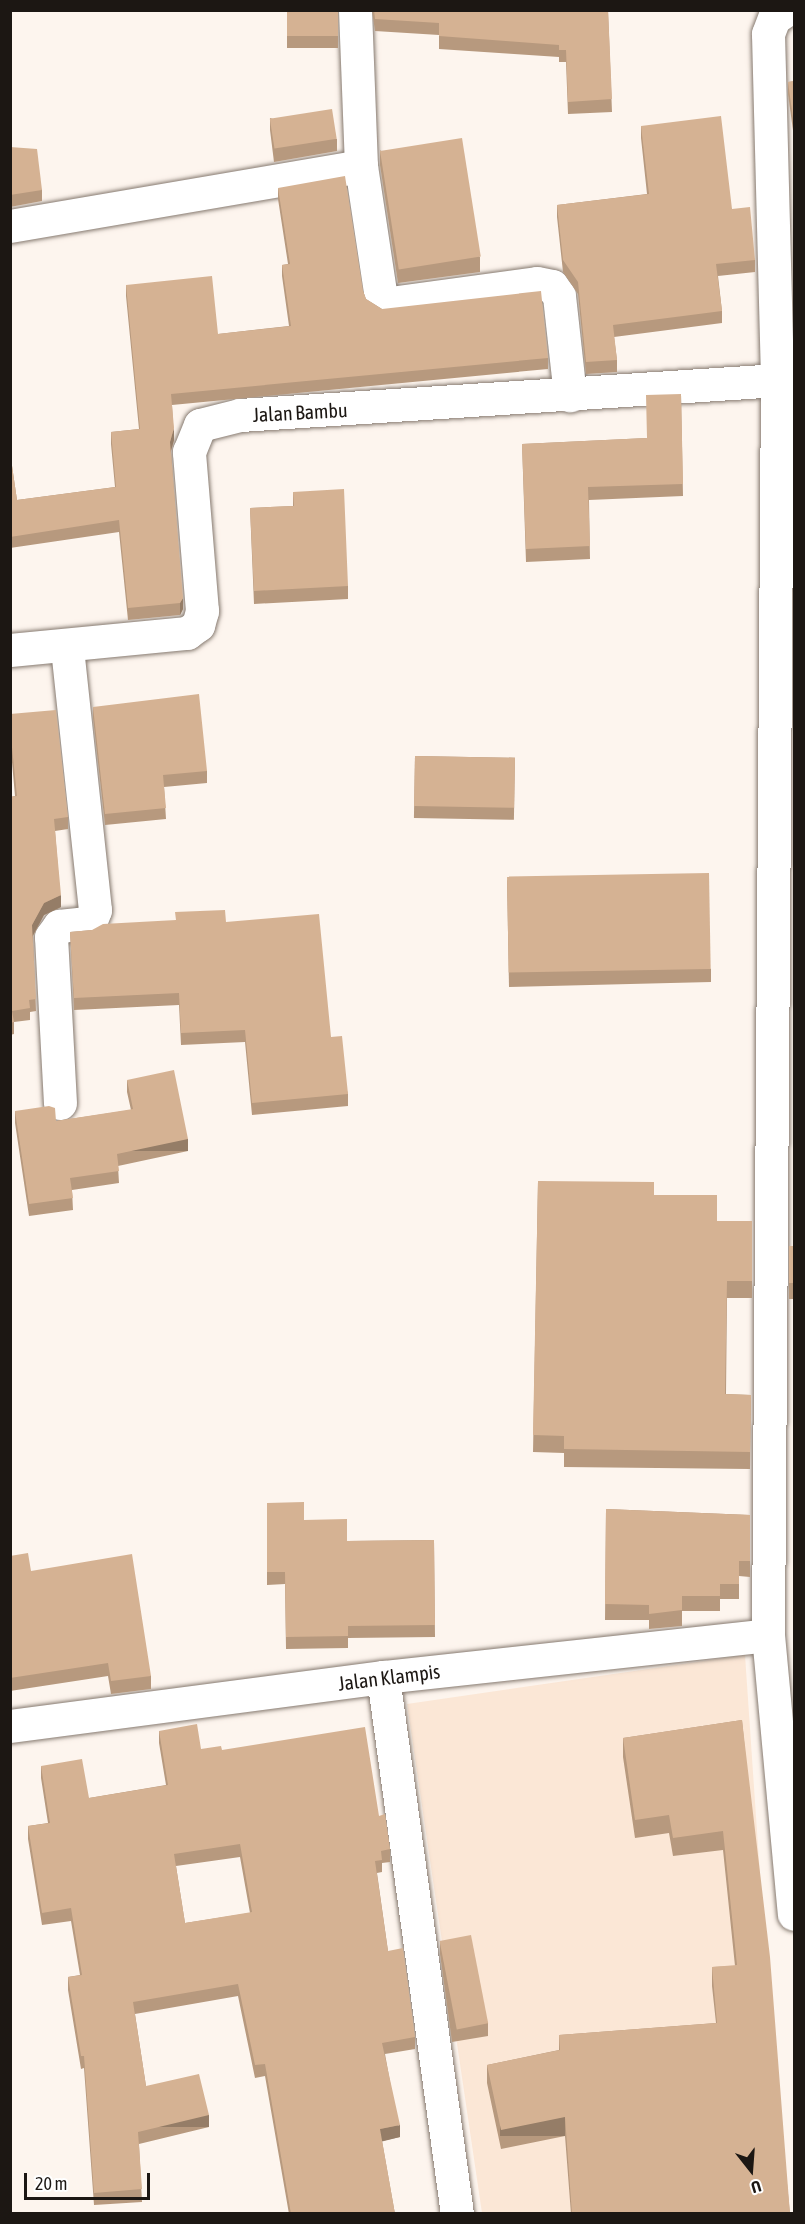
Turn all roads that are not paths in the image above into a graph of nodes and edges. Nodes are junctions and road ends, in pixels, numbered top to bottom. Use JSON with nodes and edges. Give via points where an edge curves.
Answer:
{"nodes":[{"id":1,"x":355,"y":10,"type":"edge"},
{"id":2,"x":774,"y":13,"type":"edge"},
{"id":3,"x":361,"y":166,"type":"junction"},
{"id":4,"x":10,"y":226,"type":"edge"},
{"id":5,"x":786,"y":380,"type":"edge"},
{"id":6,"x":570,"y":395,"type":"junction"},
{"id":7,"x":67,"y":647,"type":"junction"},
{"id":8,"x":10,"y":650,"type":"edge"},
{"id":9,"x":60,"y":1103,"type":"dead end"},
{"id":10,"x":777,"y":1619,"type":"edge"},
{"id":11,"x":383,"y":1677,"type":"junction"},
{"id":12,"x":10,"y":1726,"type":"edge"},
{"id":13,"x":795,"y":1914,"type":"edge"},
{"id":14,"x":457,"y":2214,"type":"edge"}],
"edges":[{"from":1,"to":3,"type":"street"},
{"from":2,"to":5,"type":"street","via":[[768,34]]},
{"from":3,"to":4,"type":"street"},
{"from":3,"to":6,"type":"street","via":[[381,299],[390,303],[537,283],[552,286],[559,296]]},
{"from":5,"to":6,"type":"street","name":"Jalan Bambu"},
{"from":5,"to":10,"type":"street"},
{"from":6,"to":7,"type":"street","name":"Jalan Bambu","via":[[240,415],[201,425],[189,452],[202,611],[198,625],[187,633]]},
{"from":7,"to":8,"type":"street","name":"Jalan Bambu"},
{"from":7,"to":9,"type":"street","via":[[95,910],[90,923],[59,926],[51,937]]},
{"from":10,"to":11,"type":"street","name":"Jalan Klampis"},
{"from":10,"to":13,"type":"street"},
{"from":11,"to":12,"type":"street","name":"Jalan Klampis"},
{"from":11,"to":14,"type":"street"}]}
